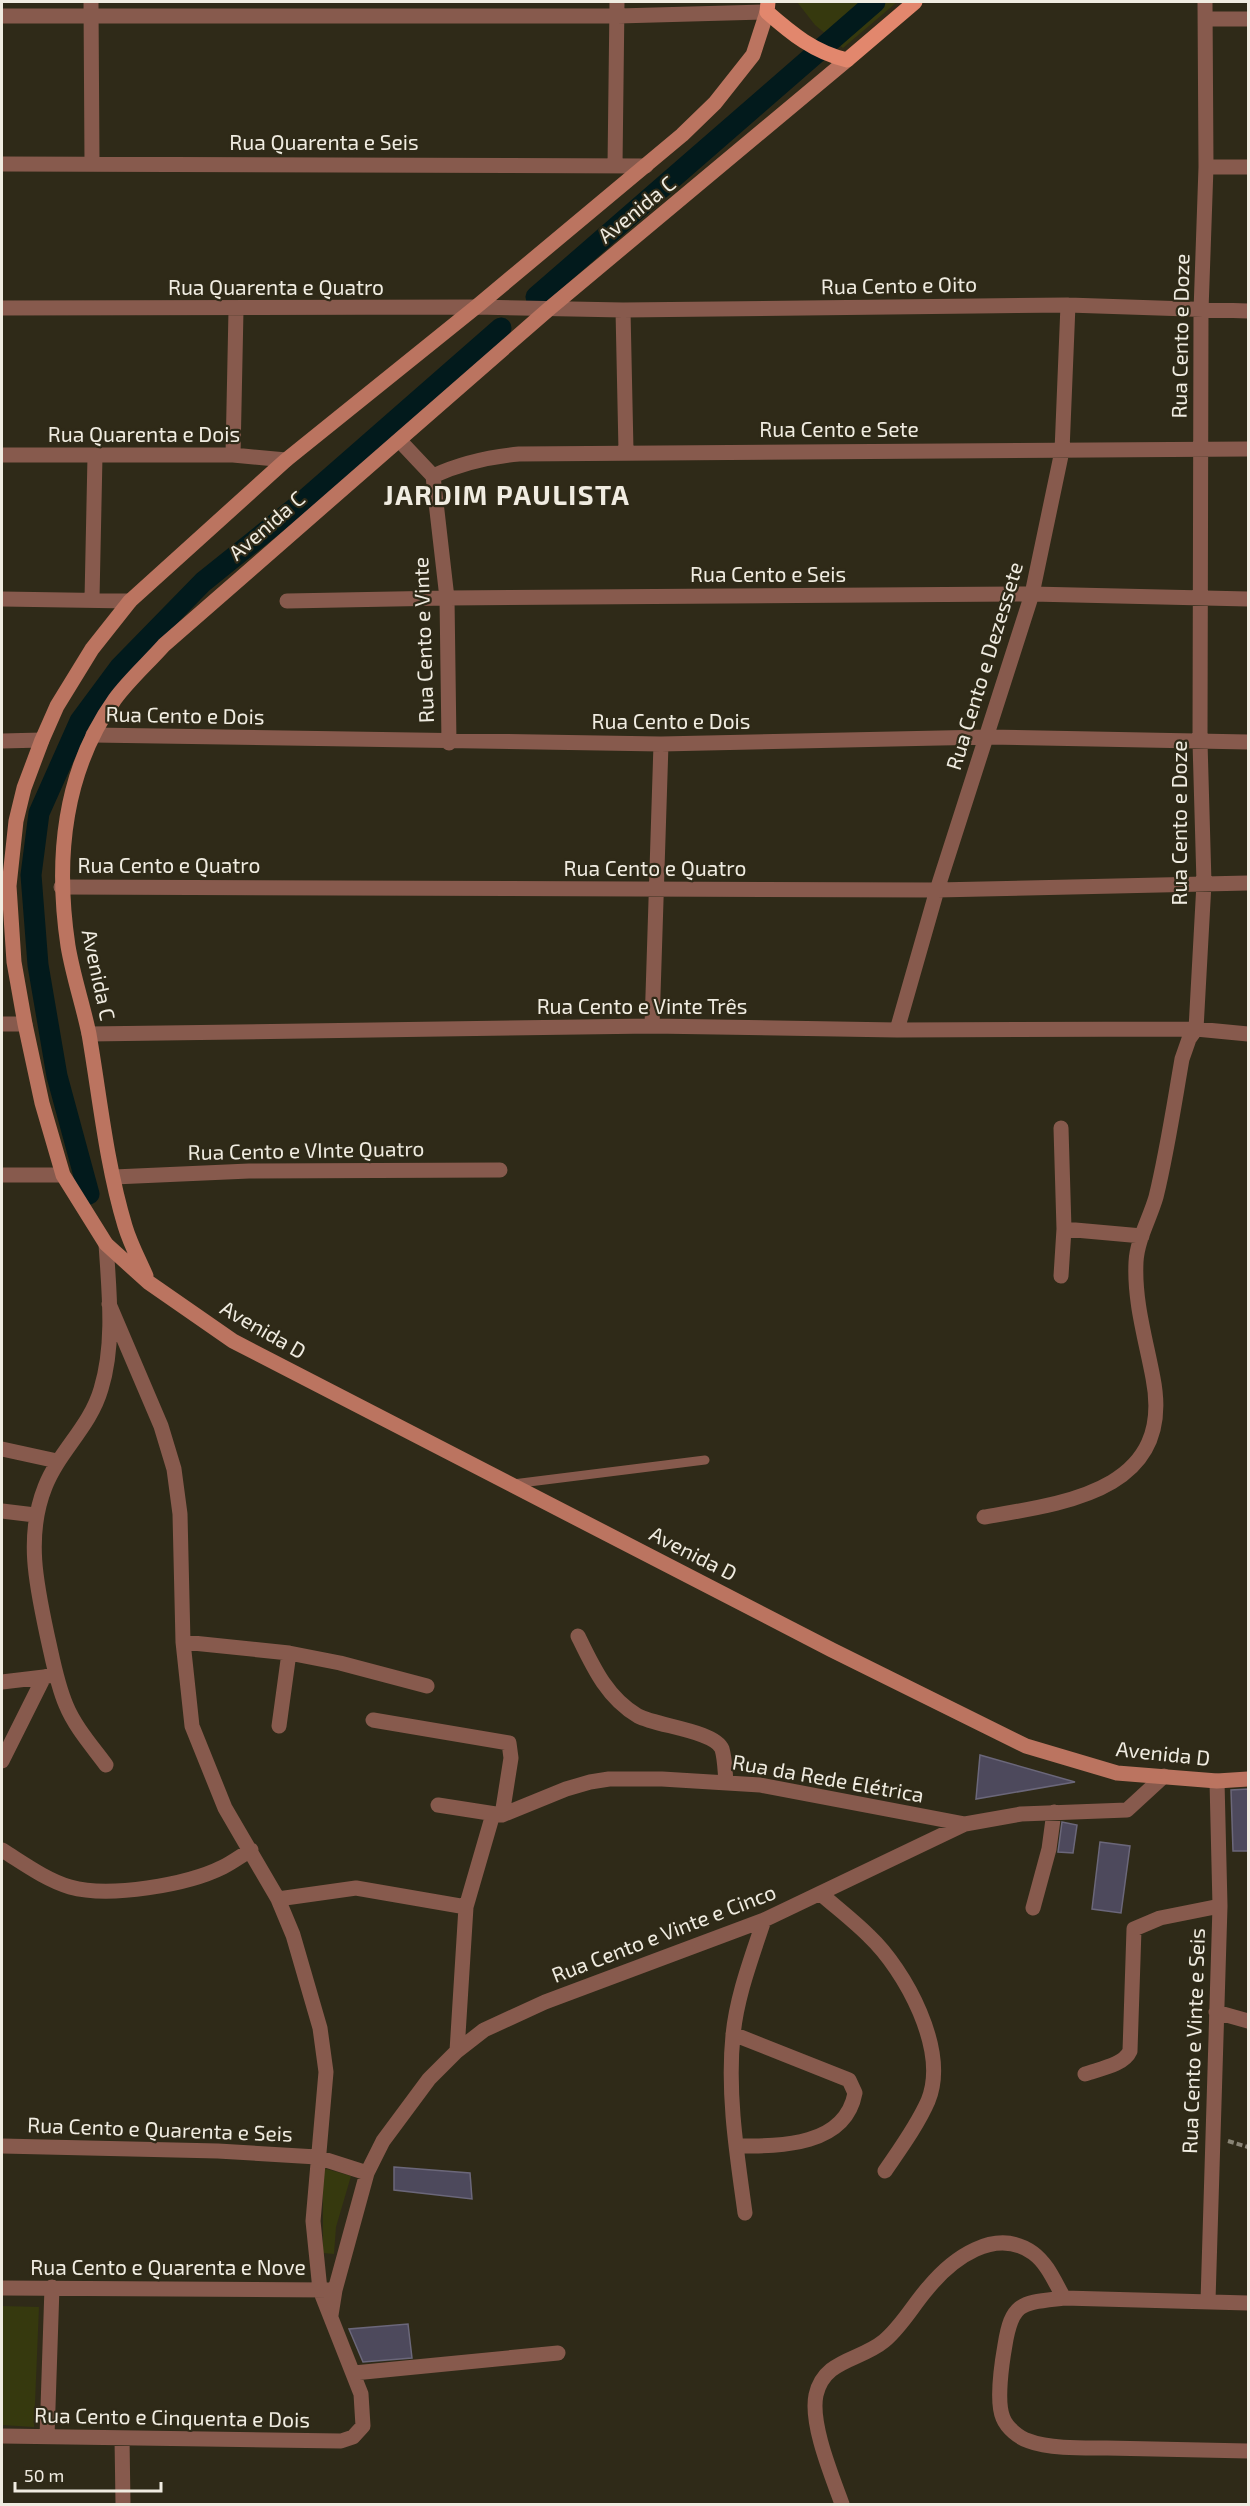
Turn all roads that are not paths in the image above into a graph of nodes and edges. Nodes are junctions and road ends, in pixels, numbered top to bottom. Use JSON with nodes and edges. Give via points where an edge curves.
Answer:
{"nodes":[{"id":1,"x":915,"y":2,"type":"edge"},
{"id":2,"x":1204,"y":2,"type":"edge"},
{"id":3,"x":767,"y":7,"type":"edge"},
{"id":4,"x":91,"y":8,"type":"edge"},
{"id":5,"x":335,"y":9,"type":"edge"},
{"id":6,"x":618,"y":9,"type":"edge"},
{"id":7,"x":2,"y":16,"type":"edge"},
{"id":8,"x":1205,"y":19,"type":"junction"},
{"id":9,"x":1248,"y":19,"type":"edge"},
{"id":10,"x":847,"y":60,"type":"junction"},
{"id":11,"x":92,"y":163,"type":"junction"},
{"id":12,"x":2,"y":164,"type":"edge"},
{"id":13,"x":615,"y":166,"type":"junction"},
{"id":14,"x":646,"y":166,"type":"junction"},
{"id":15,"x":1206,"y":167,"type":"junction"},
{"id":16,"x":1248,"y":167,"type":"edge"},
{"id":17,"x":1068,"y":305,"type":"junction"},
{"id":18,"x":476,"y":307,"type":"junction"},
{"id":19,"x":550,"y":308,"type":"junction"},
{"id":20,"x":2,"y":309,"type":"edge"},
{"id":21,"x":236,"y":309,"type":"junction"},
{"id":22,"x":623,"y":310,"type":"junction"},
{"id":23,"x":1200,"y":311,"type":"junction"},
{"id":24,"x":1248,"y":311,"type":"edge"},
{"id":25,"x":400,"y":441,"type":"junction"},
{"id":26,"x":1201,"y":448,"type":"junction"},
{"id":27,"x":1248,"y":449,"type":"edge"},
{"id":28,"x":626,"y":451,"type":"junction"},
{"id":29,"x":1062,"y":451,"type":"junction"},
{"id":30,"x":2,"y":455,"type":"edge"},
{"id":31,"x":233,"y":455,"type":"junction"},
{"id":32,"x":95,"y":456,"type":"junction"},
{"id":33,"x":286,"y":460,"type":"junction"},
{"id":34,"x":433,"y":476,"type":"junction"},
{"id":35,"x":1032,"y":594,"type":"junction"},
{"id":36,"x":447,"y":598,"type":"junction"},
{"id":37,"x":2,"y":599,"type":"edge"},
{"id":38,"x":92,"y":599,"type":"junction"},
{"id":39,"x":1202,"y":599,"type":"junction"},
{"id":40,"x":1248,"y":599,"type":"edge"},
{"id":41,"x":130,"y":601,"type":"junction"},
{"id":42,"x":287,"y":601,"type":"dead end"},
{"id":43,"x":93,"y":735,"type":"junction"},
{"id":44,"x":988,"y":737,"type":"junction"},
{"id":45,"x":42,"y":740,"type":"junction"},
{"id":46,"x":2,"y":741,"type":"edge"},
{"id":47,"x":1200,"y":742,"type":"junction"},
{"id":48,"x":1248,"y":742,"type":"edge"},
{"id":49,"x":449,"y":743,"type":"junction"},
{"id":50,"x":661,"y":744,"type":"junction"},
{"id":51,"x":1204,"y":883,"type":"junction"},
{"id":52,"x":1248,"y":883,"type":"edge"},
{"id":53,"x":5,"y":886,"type":"edge"},
{"id":54,"x":62,"y":887,"type":"junction"},
{"id":55,"x":654,"y":890,"type":"junction"},
{"id":56,"x":937,"y":890,"type":"junction"},
{"id":57,"x":2,"y":1024,"type":"edge"},
{"id":58,"x":24,"y":1024,"type":"junction"},
{"id":59,"x":652,"y":1026,"type":"junction"},
{"id":60,"x":1196,"y":1029,"type":"junction"},
{"id":61,"x":897,"y":1030,"type":"junction"},
{"id":62,"x":89,"y":1034,"type":"junction"},
{"id":63,"x":1248,"y":1034,"type":"edge"},
{"id":64,"x":1061,"y":1128,"type":"dead end"},
{"id":65,"x":500,"y":1170,"type":"dead end"},
{"id":66,"x":2,"y":1175,"type":"edge"},
{"id":67,"x":63,"y":1175,"type":"junction"},
{"id":68,"x":114,"y":1177,"type":"junction"},
{"id":69,"x":1064,"y":1229,"type":"junction"},
{"id":70,"x":1143,"y":1236,"type":"junction"},
{"id":71,"x":106,"y":1244,"type":"junction"},
{"id":72,"x":1061,"y":1276,"type":"dead end"},
{"id":73,"x":148,"y":1282,"type":"junction"},
{"id":74,"x":109,"y":1304,"type":"junction"},
{"id":75,"x":2,"y":1449,"type":"edge"},
{"id":76,"x":705,"y":1460,"type":"dead end"},
{"id":77,"x":57,"y":1461,"type":"junction"},
{"id":78,"x":511,"y":1485,"type":"junction"},
{"id":79,"x":2,"y":1511,"type":"edge"},
{"id":80,"x":35,"y":1515,"type":"junction"},
{"id":81,"x":984,"y":1517,"type":"dead end"},
{"id":82,"x":578,"y":1636,"type":"dead end"},
{"id":83,"x":183,"y":1642,"type":"junction"},
{"id":84,"x":289,"y":1653,"type":"junction"},
{"id":85,"x":50,"y":1676,"type":"junction"},
{"id":86,"x":2,"y":1682,"type":"edge"},
{"id":87,"x":427,"y":1686,"type":"dead end"},
{"id":88,"x":373,"y":1720,"type":"dead end"},
{"id":89,"x":279,"y":1726,"type":"dead end"},
{"id":90,"x":2,"y":1761,"type":"edge"},
{"id":91,"x":106,"y":1765,"type":"dead end"},
{"id":92,"x":1164,"y":1776,"type":"junction"},
{"id":93,"x":1248,"y":1779,"type":"edge"},
{"id":94,"x":726,"y":1782,"type":"junction"},
{"id":95,"x":1217,"y":1782,"type":"junction"},
{"id":96,"x":438,"y":1805,"type":"dead end"},
{"id":97,"x":1054,"y":1812,"type":"junction"},
{"id":98,"x":498,"y":1814,"type":"junction"},
{"id":99,"x":965,"y":1824,"type":"junction"},
{"id":100,"x":2,"y":1850,"type":"edge"},
{"id":101,"x":251,"y":1850,"type":"junction"},
{"id":102,"x":821,"y":1894,"type":"junction"},
{"id":103,"x":278,"y":1899,"type":"junction"},
{"id":104,"x":1220,"y":1906,"type":"junction"},
{"id":105,"x":466,"y":1907,"type":"junction"},
{"id":106,"x":1033,"y":1908,"type":"dead end"},
{"id":107,"x":764,"y":1920,"type":"junction"},
{"id":108,"x":1216,"y":2012,"type":"junction"},
{"id":109,"x":1248,"y":2021,"type":"edge"},
{"id":110,"x":733,"y":2034,"type":"junction"},
{"id":111,"x":457,"y":2051,"type":"junction"},
{"id":112,"x":1085,"y":2074,"type":"dead end"},
{"id":113,"x":2,"y":2146,"type":"edge"},
{"id":114,"x":736,"y":2146,"type":"junction"},
{"id":115,"x":317,"y":2157,"type":"junction"},
{"id":116,"x":885,"y":2171,"type":"dead end"},
{"id":117,"x":367,"y":2173,"type":"junction"},
{"id":118,"x":745,"y":2213,"type":"dead end"},
{"id":119,"x":2,"y":2288,"type":"edge"},
{"id":120,"x":52,"y":2288,"type":"junction"},
{"id":121,"x":327,"y":2290,"type":"junction"},
{"id":122,"x":1064,"y":2298,"type":"junction"},
{"id":123,"x":1208,"y":2301,"type":"junction"},
{"id":124,"x":1248,"y":2303,"type":"edge"},
{"id":125,"x":558,"y":2353,"type":"dead end"},
{"id":126,"x":354,"y":2373,"type":"junction"},
{"id":127,"x":2,"y":2436,"type":"edge"},
{"id":128,"x":48,"y":2437,"type":"junction"},
{"id":129,"x":122,"y":2438,"type":"junction"},
{"id":130,"x":1248,"y":2451,"type":"edge"},
{"id":131,"x":123,"y":2505,"type":"edge"},
{"id":132,"x":842,"y":2505,"type":"edge"}],
"edges":[{"from":1,"to":10,"type":"main road","name":"Avenida C"},
{"from":2,"to":8,"type":"street","name":"Rua Cento e Doze"},
{"from":3,"to":6,"type":"street"},
{"from":3,"to":10,"type":"main road","via":[[807,46],[826,56]]},
{"from":3,"to":14,"type":"main road","name":"Avenida D","via":[[753,55],[715,103]]},
{"from":4,"to":5,"type":"street"},
{"from":4,"to":7,"type":"street"},
{"from":4,"to":11,"type":"street"},
{"from":5,"to":6,"type":"street"},
{"from":6,"to":13,"type":"street"},
{"from":8,"to":9,"type":"street"},
{"from":8,"to":15,"type":"street","name":"Rua Cento e Doze"},
{"from":10,"to":19,"type":"main road","name":"Avenida C"},
{"from":11,"to":12,"type":"street","name":"Rua Quarenta e Seis"},
{"from":11,"to":13,"type":"street","name":"Rua Quarenta e Seis"},
{"from":13,"to":14,"type":"street","name":"Rua Quarenta e Seis"},
{"from":14,"to":18,"type":"main road","name":"Avenida D"},
{"from":15,"to":16,"type":"street"},
{"from":15,"to":23,"type":"street","name":"Rua Cento e Doze"},
{"from":17,"to":22,"type":"street","name":"Rua Cento e Oito"},
{"from":17,"to":23,"type":"street","name":"Rua Cento e Oito"},
{"from":17,"to":29,"type":"street","name":"Rua Cento e Dezessete"},
{"from":18,"to":19,"type":"street","name":"Rua Quarenta e Quatro"},
{"from":18,"to":21,"type":"street","name":"Rua Quarenta e Quatro"},
{"from":18,"to":33,"type":"main road","name":"Avenida D"},
{"from":19,"to":22,"type":"street","name":"Rua Cento e Oito"},
{"from":19,"to":25,"type":"main road","name":"Avenida C"},
{"from":20,"to":21,"type":"street","name":"Rua Quarenta e Quatro"},
{"from":21,"to":31,"type":"street"},
{"from":22,"to":28,"type":"street"},
{"from":23,"to":24,"type":"street","name":"Rua Cento e Oito"},
{"from":23,"to":26,"type":"street","name":"Rua Cento e Doze"},
{"from":25,"to":34,"type":"street"},
{"from":25,"to":43,"type":"main road","name":"Avenida C","via":[[164,645],[116,699]]},
{"from":26,"to":27,"type":"street","name":"Rua Cento e Sete"},
{"from":26,"to":29,"type":"street","name":"Rua Cento e Sete"},
{"from":26,"to":39,"type":"street","name":"Rua Cento e Doze"},
{"from":28,"to":29,"type":"street","name":"Rua Cento e Sete"},
{"from":28,"to":34,"type":"street","name":"Rua Cento e Sete","via":[[484,457]]},
{"from":29,"to":35,"type":"street","name":"Rua Cento e Dezessete"},
{"from":30,"to":32,"type":"street","name":"Rua Quarenta e Dois"},
{"from":31,"to":32,"type":"street","name":"Rua Quarenta e Dois"},
{"from":31,"to":33,"type":"street","name":"Rua Quarenta e Dois"},
{"from":32,"to":38,"type":"street"},
{"from":33,"to":41,"type":"main road","name":"Avenida D"},
{"from":34,"to":36,"type":"street","name":"Rua Cento e Vinte"},
{"from":35,"to":36,"type":"street","name":"Rua Cento e Seis"},
{"from":35,"to":39,"type":"street","name":"Rua Cento e Seis"},
{"from":35,"to":44,"type":"street","name":"Rua Cento e Dezessete"},
{"from":36,"to":42,"type":"street","name":"Rua Cento e Seis"},
{"from":36,"to":49,"type":"street","name":"Rua Cento e Vinte"},
{"from":37,"to":38,"type":"street"},
{"from":38,"to":41,"type":"street"},
{"from":39,"to":40,"type":"street","name":"Rua Cento e Seis"},
{"from":39,"to":47,"type":"street","name":"Rua Cento e Doze"},
{"from":41,"to":45,"type":"main road","name":"Avenida D","via":[[92,649],[57,706]]},
{"from":43,"to":49,"type":"street","name":"Rua Cento e Dois"},
{"from":43,"to":54,"type":"main road","name":"Avenida C","via":[[69,801],[62,843]]},
{"from":44,"to":47,"type":"street","name":"Rua Cento e Dois"},
{"from":44,"to":50,"type":"street","name":"Rua Cento e Dois"},
{"from":44,"to":56,"type":"street","name":"Rua Cento e Dezessete"},
{"from":45,"to":46,"type":"street"},
{"from":45,"to":53,"type":"main road","name":"Avenida D","via":[[24,788]]},
{"from":47,"to":48,"type":"street","name":"Rua Cento e Dois"},
{"from":47,"to":51,"type":"street","name":"Rua Cento e Doze"},
{"from":49,"to":50,"type":"street","name":"Rua Cento e Dois"},
{"from":50,"to":55,"type":"street"},
{"from":51,"to":52,"type":"street","name":"Rua Cento e Quatro"},
{"from":51,"to":56,"type":"street","name":"Rua Cento e Quatro"},
{"from":51,"to":60,"type":"street","name":"Rua Cento e Doze"},
{"from":53,"to":58,"type":"main road","name":"Avenida D"},
{"from":54,"to":55,"type":"street","name":"Rua Cento e Quatro"},
{"from":54,"to":62,"type":"main road","name":"Avenida C","via":[[68,947]]},
{"from":55,"to":56,"type":"street","name":"Rua Cento e Quatro"},
{"from":55,"to":59,"type":"street"},
{"from":56,"to":61,"type":"street","name":"Rua Cento e Dezessete"},
{"from":57,"to":58,"type":"street"},
{"from":58,"to":67,"type":"main road","name":"Avenida D"},
{"from":59,"to":61,"type":"street","name":"Rua Cento e Vinte Três"},
{"from":59,"to":62,"type":"street","name":"Rua Cento e Vinte Três"},
{"from":60,"to":61,"type":"street","name":"Rua Cento e Vinte Três"},
{"from":60,"to":63,"type":"street","name":"Rua Cento e Vinte Três"},
{"from":60,"to":70,"type":"street","name":"Rua Cento e Doze","via":[[1182,1059],[1155,1199]]},
{"from":62,"to":68,"type":"main road","name":"Avenida C"},
{"from":64,"to":69,"type":"street"},
{"from":65,"to":68,"type":"street","name":"Rua Cento e VInte Quatro","via":[[249,1171]]},
{"from":66,"to":67,"type":"street"},
{"from":67,"to":71,"type":"main road","name":"Avenida D"},
{"from":68,"to":73,"type":"main road","name":"Avenida C","via":[[125,1227]]},
{"from":69,"to":70,"type":"street"},
{"from":69,"to":72,"type":"street"},
{"from":70,"to":81,"type":"street","name":"Rua Cento e Doze","via":[[1136,1263],[1139,1312],[1154,1381],[1156,1426],[1151,1442],[1141,1459],[1101,1486],[1036,1508]]},
{"from":71,"to":73,"type":"main road","name":"Avenida D"},
{"from":71,"to":74,"type":"street"},
{"from":73,"to":78,"type":"main road","name":"Avenida D","via":[[233,1341]]},
{"from":74,"to":77,"type":"street","via":[[102,1388],[93,1413]]},
{"from":74,"to":83,"type":"street","via":[[161,1426],[174,1468],[181,1525]]},
{"from":75,"to":77,"type":"street"},
{"from":76,"to":78,"type":"lane"},
{"from":77,"to":80,"type":"street"},
{"from":78,"to":92,"type":"main road","name":"Avenida D","via":[[1026,1746],[1117,1773]]},
{"from":79,"to":80,"type":"street"},
{"from":80,"to":85,"type":"street","via":[[36,1582]]},
{"from":82,"to":94,"type":"street","via":[[598,1677],[625,1707],[658,1724],[714,1740],[722,1748]]},
{"from":83,"to":84,"type":"street"},
{"from":83,"to":101,"type":"street","via":[[192,1726],[225,1808]]},
{"from":84,"to":87,"type":"street"},
{"from":84,"to":89,"type":"street"},
{"from":85,"to":86,"type":"street"},
{"from":85,"to":90,"type":"street"},
{"from":85,"to":91,"type":"street"},
{"from":88,"to":98,"type":"street","via":[[509,1743],[510,1758]]},
{"from":92,"to":95,"type":"main road","name":"Avenida D"},
{"from":92,"to":97,"type":"street","name":"Rua Cento e Vinte e Cinco","via":[[1127,1810]]},
{"from":93,"to":95,"type":"main road","name":"Avenida D"},
{"from":94,"to":98,"type":"street","name":"Rua da Rede Elétrica","via":[[609,1779],[566,1789]]},
{"from":94,"to":99,"type":"street","name":"Rua da Rede Elétrica"},
{"from":95,"to":104,"type":"street","name":"Rua Cento e Vinte e Seis"},
{"from":96,"to":98,"type":"street"},
{"from":97,"to":99,"type":"street","name":"Rua Cento e Vinte e Cinco"},
{"from":97,"to":106,"type":"street","via":[[1049,1849]]},
{"from":98,"to":105,"type":"street"},
{"from":99,"to":102,"type":"street","name":"Rua Cento e Vinte e Cinco"},
{"from":100,"to":101,"type":"street","via":[[56,1882],[90,1891],[195,1877],[223,1867]]},
{"from":101,"to":103,"type":"street"},
{"from":102,"to":107,"type":"street","name":"Rua Cento e Vinte e Cinco"},
{"from":102,"to":116,"type":"street","via":[[870,1936],[891,1962],[923,2017],[931,2050],[933,2081],[928,2100]]},
{"from":103,"to":105,"type":"street","via":[[356,1888]]},
{"from":103,"to":115,"type":"street","via":[[293,1935],[320,2028],[326,2072]]},
{"from":104,"to":108,"type":"street","name":"Rua Cento e Vinte e Seis"},
{"from":104,"to":112,"type":"street","via":[[1160,1918],[1134,1929],[1130,2051],[1120,2061]]},
{"from":105,"to":111,"type":"street"},
{"from":107,"to":110,"type":"street","via":[[738,2004]]},
{"from":107,"to":111,"type":"street","name":"Rua Cento e Vinte e Cinco","via":[[545,2002],[484,2030]]},
{"from":108,"to":109,"type":"street"},
{"from":108,"to":123,"type":"street","name":"Rua Cento e Vinte e Seis"},
{"from":110,"to":114,"type":"street"},
{"from":110,"to":114,"type":"street","via":[[849,2080],[855,2093],[850,2112],[843,2120],[805,2142]]},
{"from":111,"to":117,"type":"street","name":"Rua Cento e Vinte e Cinco","via":[[404,2110]]},
{"from":113,"to":115,"type":"street","name":"Rua Cento e Quarenta e Seis"},
{"from":114,"to":118,"type":"street"},
{"from":115,"to":117,"type":"street","name":"Rua Cento e Quarenta e Seis"},
{"from":115,"to":121,"type":"street","via":[[313,2221]]},
{"from":117,"to":121,"type":"street","name":"Rua Cento e Vinte e Cinco"},
{"from":119,"to":120,"type":"street","name":"Rua Cento e Quarenta e Nove"},
{"from":120,"to":121,"type":"street","name":"Rua Cento e Quarenta e Nove"},
{"from":120,"to":128,"type":"street"},
{"from":121,"to":126,"type":"street","name":"Rua Cento e Vinte e Cinco","via":[[331,2315]]},
{"from":122,"to":123,"type":"street"},
{"from":122,"to":130,"type":"street","via":[[1035,2302],[1012,2314],[1003,2358],[1000,2406],[1003,2417],[1021,2438],[1084,2448]]},
{"from":122,"to":132,"type":"street","via":[[1034,2254],[1018,2245],[991,2244],[951,2263],[883,2342],[832,2367],[821,2379],[816,2419]]},
{"from":123,"to":124,"type":"street"},
{"from":125,"to":126,"type":"street"},
{"from":126,"to":129,"type":"street","name":"Rua Cento e Cinquenta e Dois","via":[[361,2394],[363,2426],[353,2437],[341,2441]]},
{"from":127,"to":128,"type":"street","name":"Rua Cento e Cinquenta e Dois"},
{"from":128,"to":129,"type":"street","name":"Rua Cento e Cinquenta e Dois"},
{"from":129,"to":131,"type":"street"}]}
